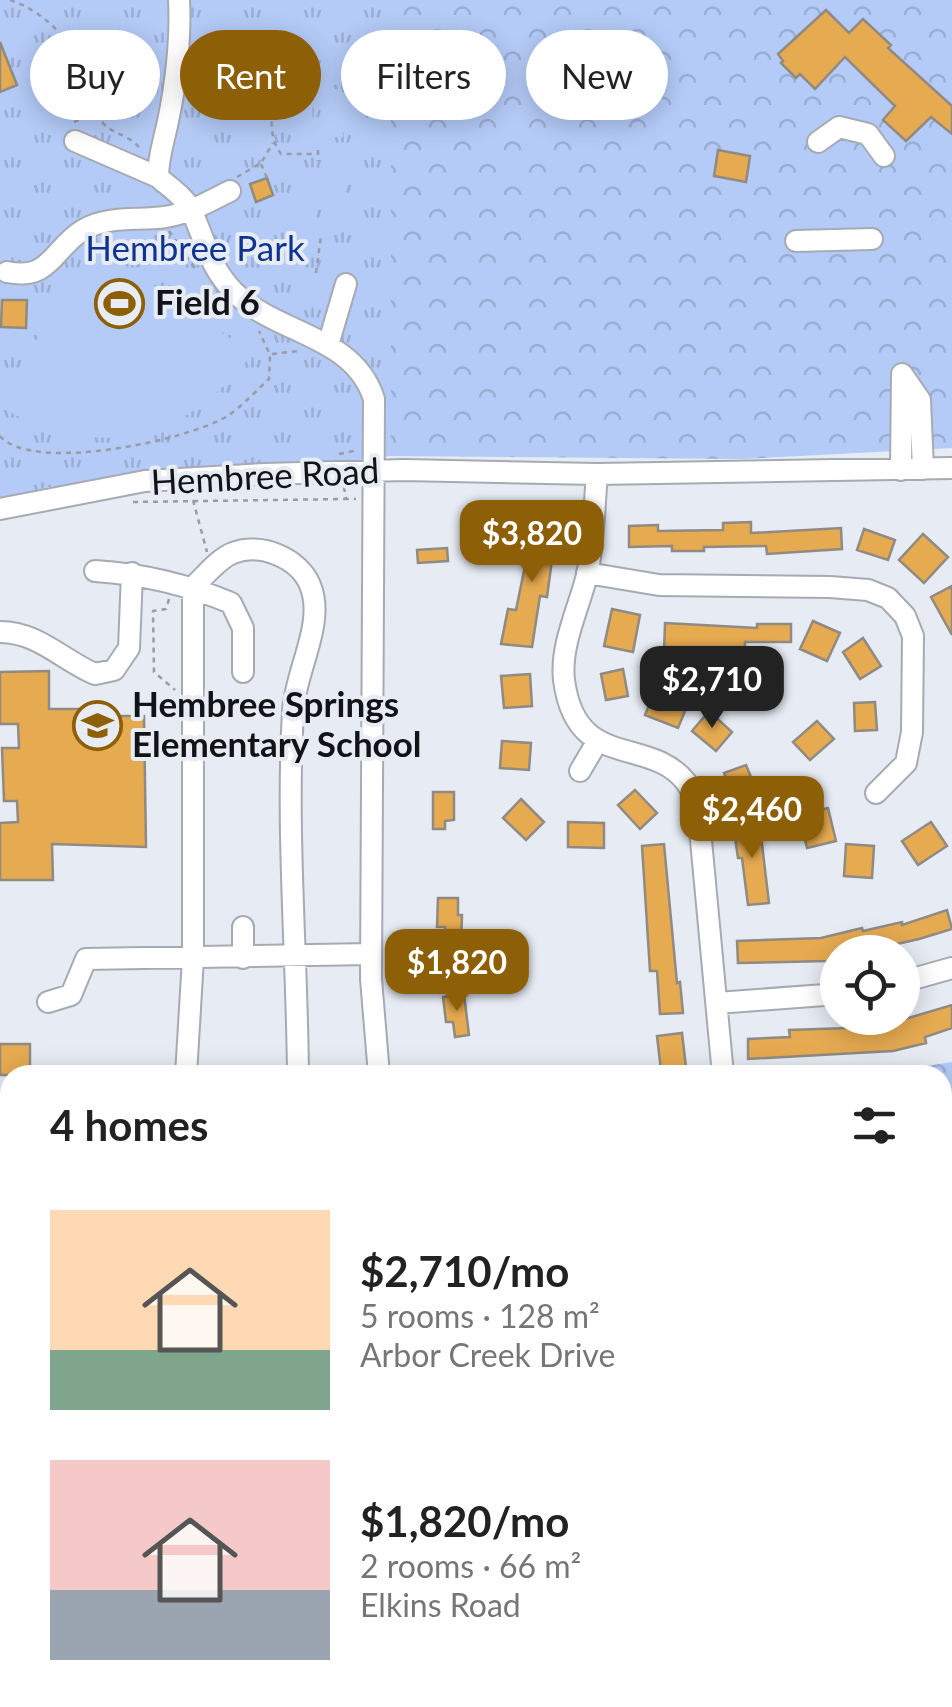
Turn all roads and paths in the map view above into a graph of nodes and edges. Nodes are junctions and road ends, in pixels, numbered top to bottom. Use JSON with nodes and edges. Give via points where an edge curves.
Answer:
{"nodes":[{"id":1,"x":10,"y":0,"type":"edge"},
{"id":2,"x":179,"y":0,"type":"edge"},
{"id":3,"x":55,"y":30,"type":"edge"},
{"id":4,"x":84,"y":120,"type":"edge"},
{"id":5,"x":100,"y":120,"type":"edge"},
{"id":6,"x":273,"y":120,"type":"edge"},
{"id":7,"x":74,"y":131,"type":"joint"},
{"id":8,"x":273,"y":141,"type":"junction"},
{"id":9,"x":818,"y":142,"type":"dead end"},
{"id":10,"x":884,"y":156,"type":"dead end"},
{"id":11,"x":318,"y":161,"type":"dead end"},
{"id":12,"x":261,"y":162,"type":"junction"},
{"id":13,"x":152,"y":174,"type":"junction"},
{"id":14,"x":267,"y":178,"type":"dead end"},
{"id":15,"x":229,"y":186,"type":"joint"},
{"id":16,"x":191,"y":210,"type":"junction"},
{"id":17,"x":162,"y":217,"type":"junction"},
{"id":18,"x":321,"y":235,"type":"dead end"},
{"id":19,"x":872,"y":239,"type":"dead end"},
{"id":20,"x":796,"y":241,"type":"dead end"},
{"id":21,"x":6,"y":272,"type":"dead end"},
{"id":22,"x":316,"y":274,"type":"dead end"},
{"id":23,"x":207,"y":282,"type":"dead end"},
{"id":24,"x":346,"y":284,"type":"dead end"},
{"id":25,"x":258,"y":330,"type":"dead end"},
{"id":26,"x":319,"y":341,"type":"junction"},
{"id":27,"x":270,"y":355,"type":"junction"},
{"id":28,"x":0,"y":436,"type":"edge"},
{"id":29,"x":952,"y":468,"type":"edge"},
{"id":30,"x":374,"y":470,"type":"junction"},
{"id":31,"x":597,"y":474,"type":"junction"},
{"id":32,"x":346,"y":499,"type":"dead end"},
{"id":33,"x":122,"y":502,"type":"dead end"},
{"id":34,"x":0,"y":509,"type":"edge"},
{"id":35,"x":95,"y":571,"type":"dead end"},
{"id":36,"x":132,"y":573,"type":"junction"},
{"id":37,"x":587,"y":573,"type":"junction"},
{"id":38,"x":193,"y":587,"type":"junction"},
{"id":39,"x":0,"y":632,"type":"edge"},
{"id":40,"x":243,"y":672,"type":"dead end"},
{"id":41,"x":598,"y":742,"type":"junction"},
{"id":42,"x":580,"y":771,"type":"dead end"},
{"id":43,"x":876,"y":792,"type":"dead end"},
{"id":44,"x":243,"y":927,"type":"dead end"},
{"id":45,"x":371,"y":954,"type":"junction"},
{"id":46,"x":193,"y":958,"type":"junction"},
{"id":47,"x":243,"y":958,"type":"junction"},
{"id":48,"x":297,"y":958,"type":"junction"},
{"id":49,"x":952,"y":968,"type":"edge"},
{"id":50,"x":920,"y":977,"type":"edge"},
{"id":51,"x":820,"y":995,"type":"edge"},
{"id":52,"x":48,"y":1002,"type":"dead end"},
{"id":53,"x":717,"y":1004,"type":"junction"},
{"id":54,"x":187,"y":1065,"type":"edge"},
{"id":55,"x":298,"y":1065,"type":"edge"},
{"id":56,"x":378,"y":1065,"type":"edge"},
{"id":57,"x":722,"y":1065,"type":"edge"}],
"edges":[{"from":1,"to":3,"type":"path","via":[[30,6]]},
{"from":2,"to":13,"type":"street","via":[[168,119]]},
{"from":4,"to":7,"type":"path"},
{"from":5,"to":13,"type":"path","via":[[137,143]]},
{"from":6,"to":8,"type":"path"},
{"from":7,"to":13,"type":"street"},
{"from":8,"to":11,"type":"path","via":[[281,154],[318,152]]},
{"from":8,"to":12,"type":"path"},
{"from":9,"to":10,"type":"street","via":[[839,127],[868,134]]},
{"from":12,"to":14,"type":"path"},
{"from":12,"to":15,"type":"path"},
{"from":13,"to":16,"type":"street"},
{"from":15,"to":16,"type":"street"},
{"from":16,"to":17,"type":"street"},
{"from":16,"to":26,"type":"street","via":[[207,254],[234,292]]},
{"from":17,"to":21,"type":"street","via":[[104,221],[79,232],[39,270]]},
{"from":17,"to":23,"type":"path"},
{"from":18,"to":22,"type":"path"},
{"from":19,"to":20,"type":"street"},
{"from":24,"to":26,"type":"street"},
{"from":25,"to":27,"type":"path"},
{"from":26,"to":27,"type":"path"},
{"from":26,"to":30,"type":"street","via":[[368,381]]},
{"from":27,"to":28,"type":"path","via":[[269,379],[228,416],[170,439],[120,450],[48,453]]},
{"from":29,"to":31,"type":"street","name":"Hembree Road"},
{"from":30,"to":31,"type":"street","name":"Hembree Road"},
{"from":30,"to":34,"type":"street","name":"Hembree Road","via":[[145,481]]},
{"from":30,"to":45,"type":"street"},
{"from":31,"to":37,"type":"street"},
{"from":32,"to":33,"type":"path"},
{"from":35,"to":36,"type":"street"},
{"from":36,"to":38,"type":"street"},
{"from":36,"to":39,"type":"street","via":[[129,648],[114,670],[95,674],[47,644]]},
{"from":37,"to":41,"type":"street","via":[[564,678],[575,714]]},
{"from":37,"to":43,"type":"street","via":[[659,586],[830,587],[888,598],[913,636],[912,732],[906,763]]},
{"from":38,"to":40,"type":"street","via":[[230,603],[243,628]]},
{"from":38,"to":46,"type":"street"},
{"from":38,"to":48,"type":"street","via":[[233,552],[270,550],[296,565],[315,602],[294,690]]},
{"from":41,"to":42,"type":"street"},
{"from":41,"to":53,"type":"street","via":[[664,766],[694,796]]},
{"from":44,"to":47,"type":"street"},
{"from":45,"to":48,"type":"street"},
{"from":45,"to":56,"type":"street"},
{"from":46,"to":47,"type":"street"},
{"from":46,"to":52,"type":"street","via":[[86,959],[72,995]]},
{"from":46,"to":54,"type":"street"},
{"from":47,"to":48,"type":"street"},
{"from":48,"to":55,"type":"street"},
{"from":49,"to":50,"type":"street"},
{"from":51,"to":53,"type":"street"},
{"from":53,"to":57,"type":"street"}]}
